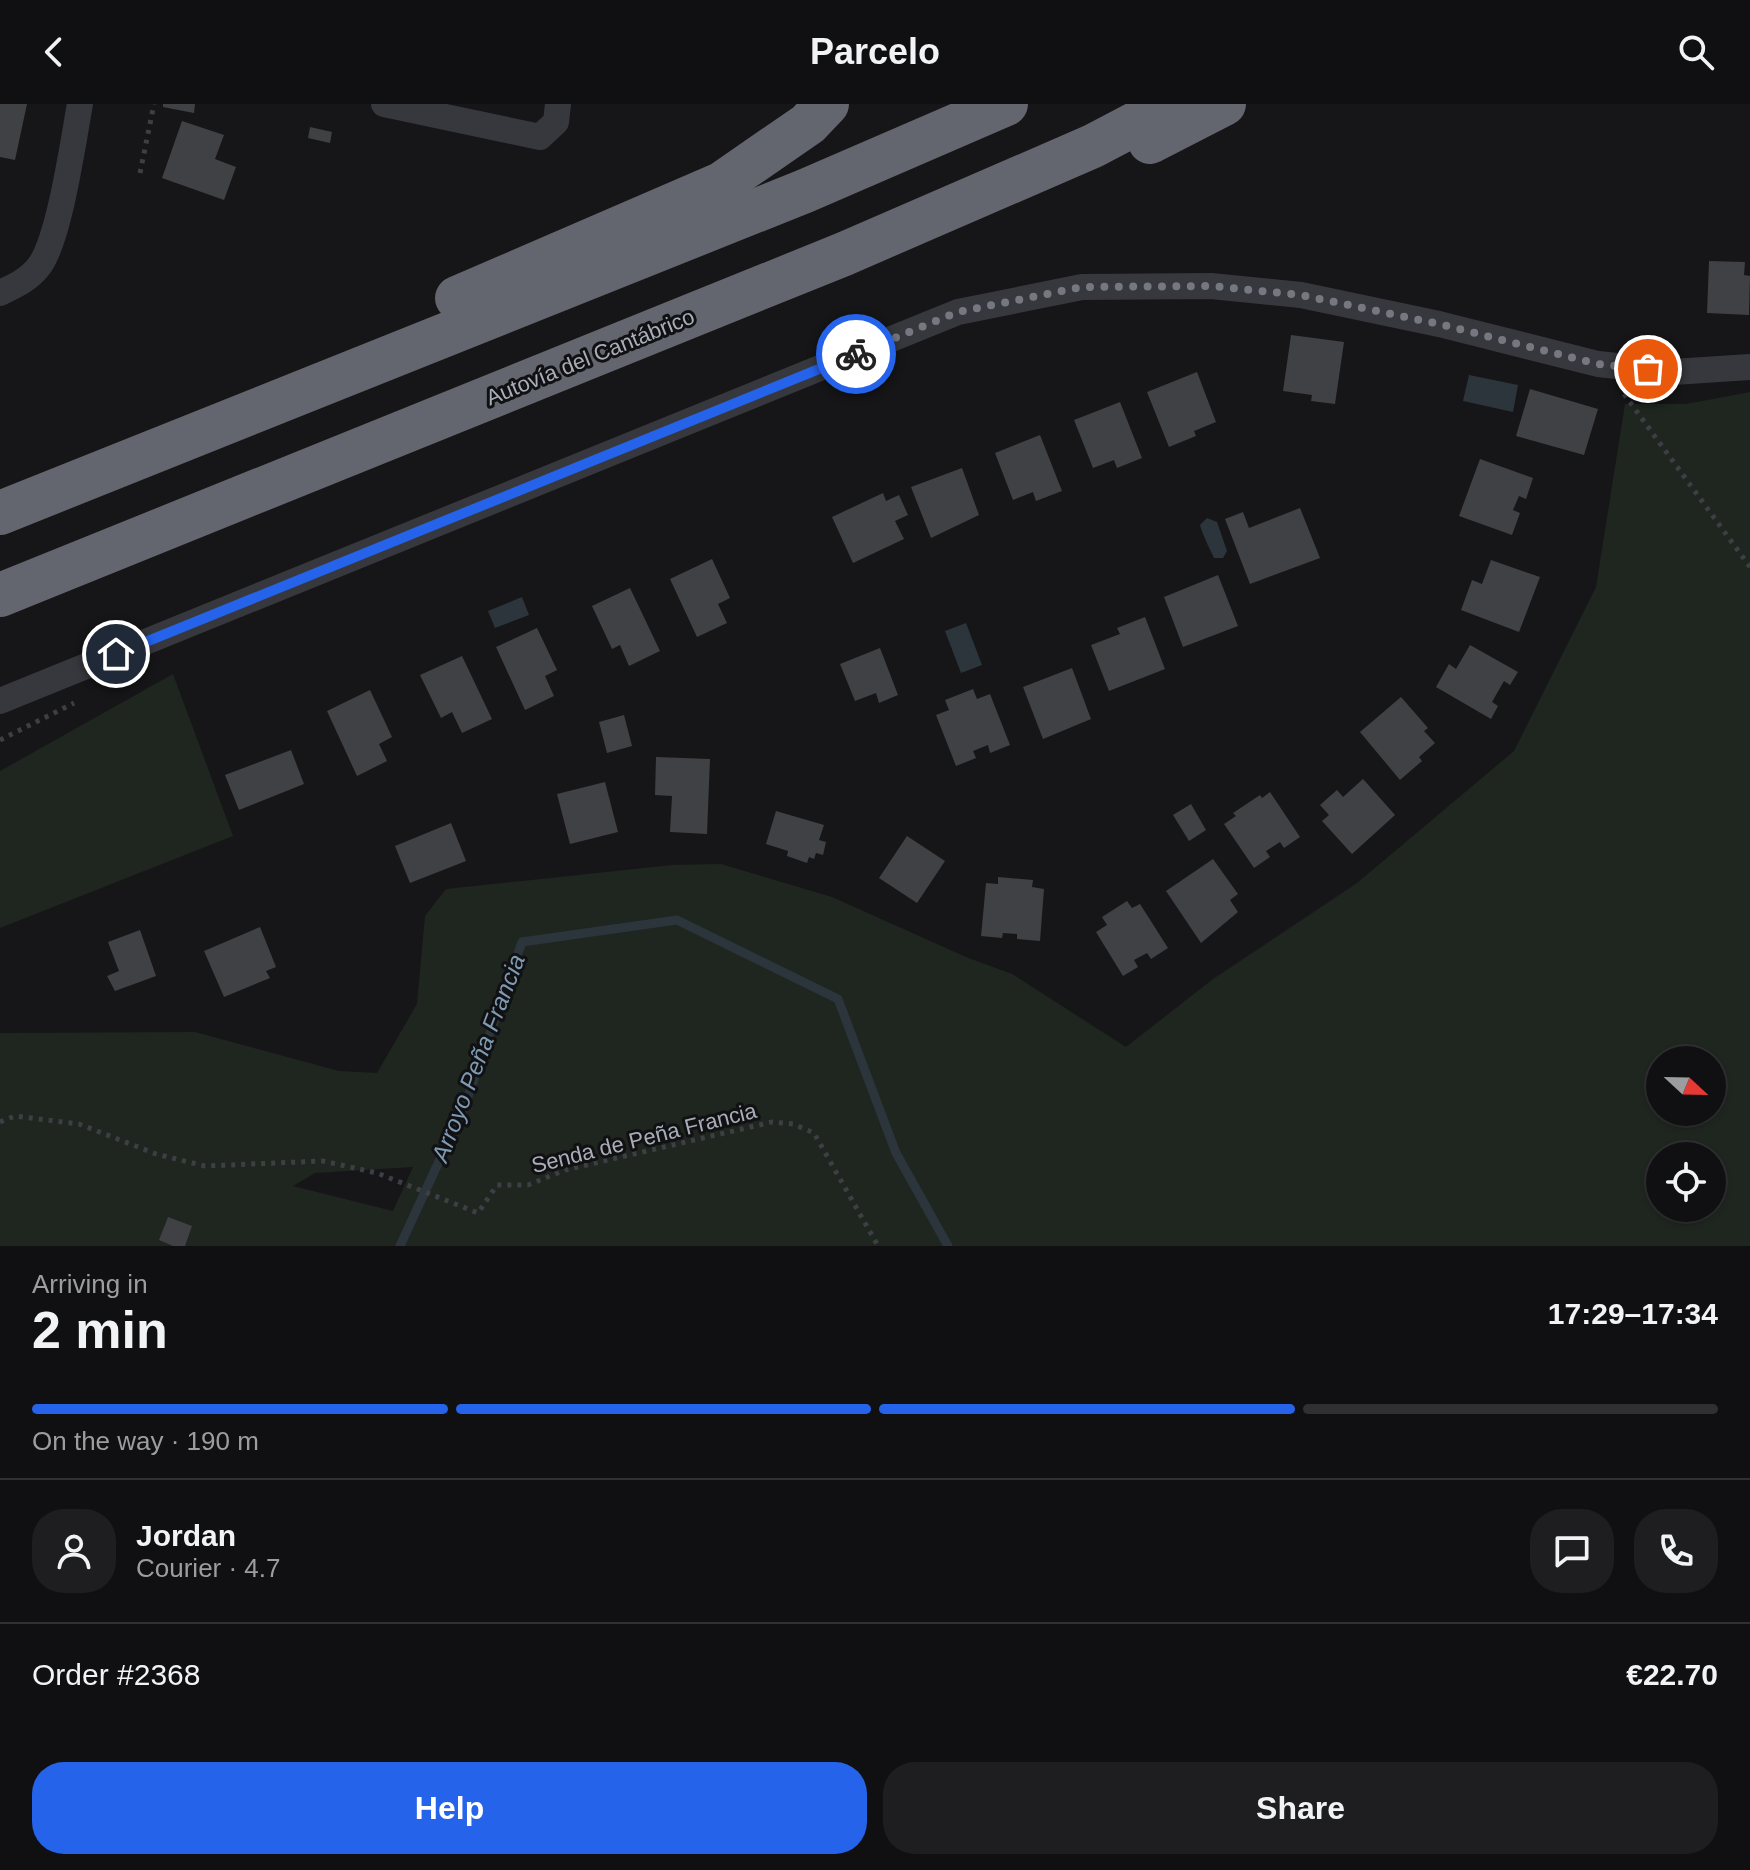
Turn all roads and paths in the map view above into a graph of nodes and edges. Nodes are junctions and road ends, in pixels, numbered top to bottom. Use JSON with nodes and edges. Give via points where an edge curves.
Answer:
{"nodes":[{"id":1,"x":80,"y":104,"type":"edge"},
{"id":2,"x":154,"y":104,"type":"edge"},
{"id":3,"x":384,"y":104,"type":"edge"},
{"id":4,"x":558,"y":104,"type":"edge"},
{"id":5,"x":827,"y":104,"type":"edge"},
{"id":6,"x":1006,"y":104,"type":"edge"},
{"id":7,"x":1173,"y":104,"type":"edge"},
{"id":8,"x":1224,"y":104,"type":"edge"},
{"id":9,"x":140,"y":173,"type":"dead end"},
{"id":10,"x":844,"y":254,"type":"junction"},
{"id":11,"x":0,"y":293,"type":"edge"},
{"id":12,"x":1750,"y":367,"type":"edge"},
{"id":13,"x":1621,"y":390,"type":"dead end"},
{"id":14,"x":0,"y":500,"type":"edge"},
{"id":15,"x":0,"y":513,"type":"edge"},
{"id":16,"x":1750,"y":567,"type":"edge"},
{"id":17,"x":0,"y":595,"type":"edge"},
{"id":18,"x":81,"y":700,"type":"dead end"},
{"id":19,"x":0,"y":701,"type":"edge"},
{"id":20,"x":0,"y":740,"type":"edge"},
{"id":21,"x":0,"y":1122,"type":"edge"},
{"id":22,"x":878,"y":1246,"type":"edge"}],
"edges":[{"from":1,"to":11,"type":"street","via":[[50,244],[40,266]]},
{"from":2,"to":9,"type":"path"},
{"from":3,"to":4,"type":"street","via":[[540,137],[556,122]]},
{"from":5,"to":14,"type":"highway","via":[[808,124],[721,184],[62,468]]},
{"from":6,"to":15,"type":"highway","via":[[805,191]]},
{"from":7,"to":10,"type":"highway","name":"Autovía del Cantábrico","via":[[1093,146]]},
{"from":8,"to":10,"type":"highway","via":[[1104,166]]},
{"from":10,"to":17,"type":"highway","name":"Autovía del Cantábrico"},
{"from":12,"to":19,"type":"street","via":[[1673,372],[1598,364],[1301,295],[1211,286],[1082,287],[958,312]]},
{"from":13,"to":16,"type":"path"},
{"from":18,"to":20,"type":"path"},
{"from":21,"to":22,"type":"path","name":"Senda de Peña Francia","via":[[15,1116],[79,1124],[156,1154],[205,1166],[323,1161],[377,1173],[478,1213],[497,1185],[528,1185],[565,1170],[772,1122],[793,1124],[814,1133]]}]}
